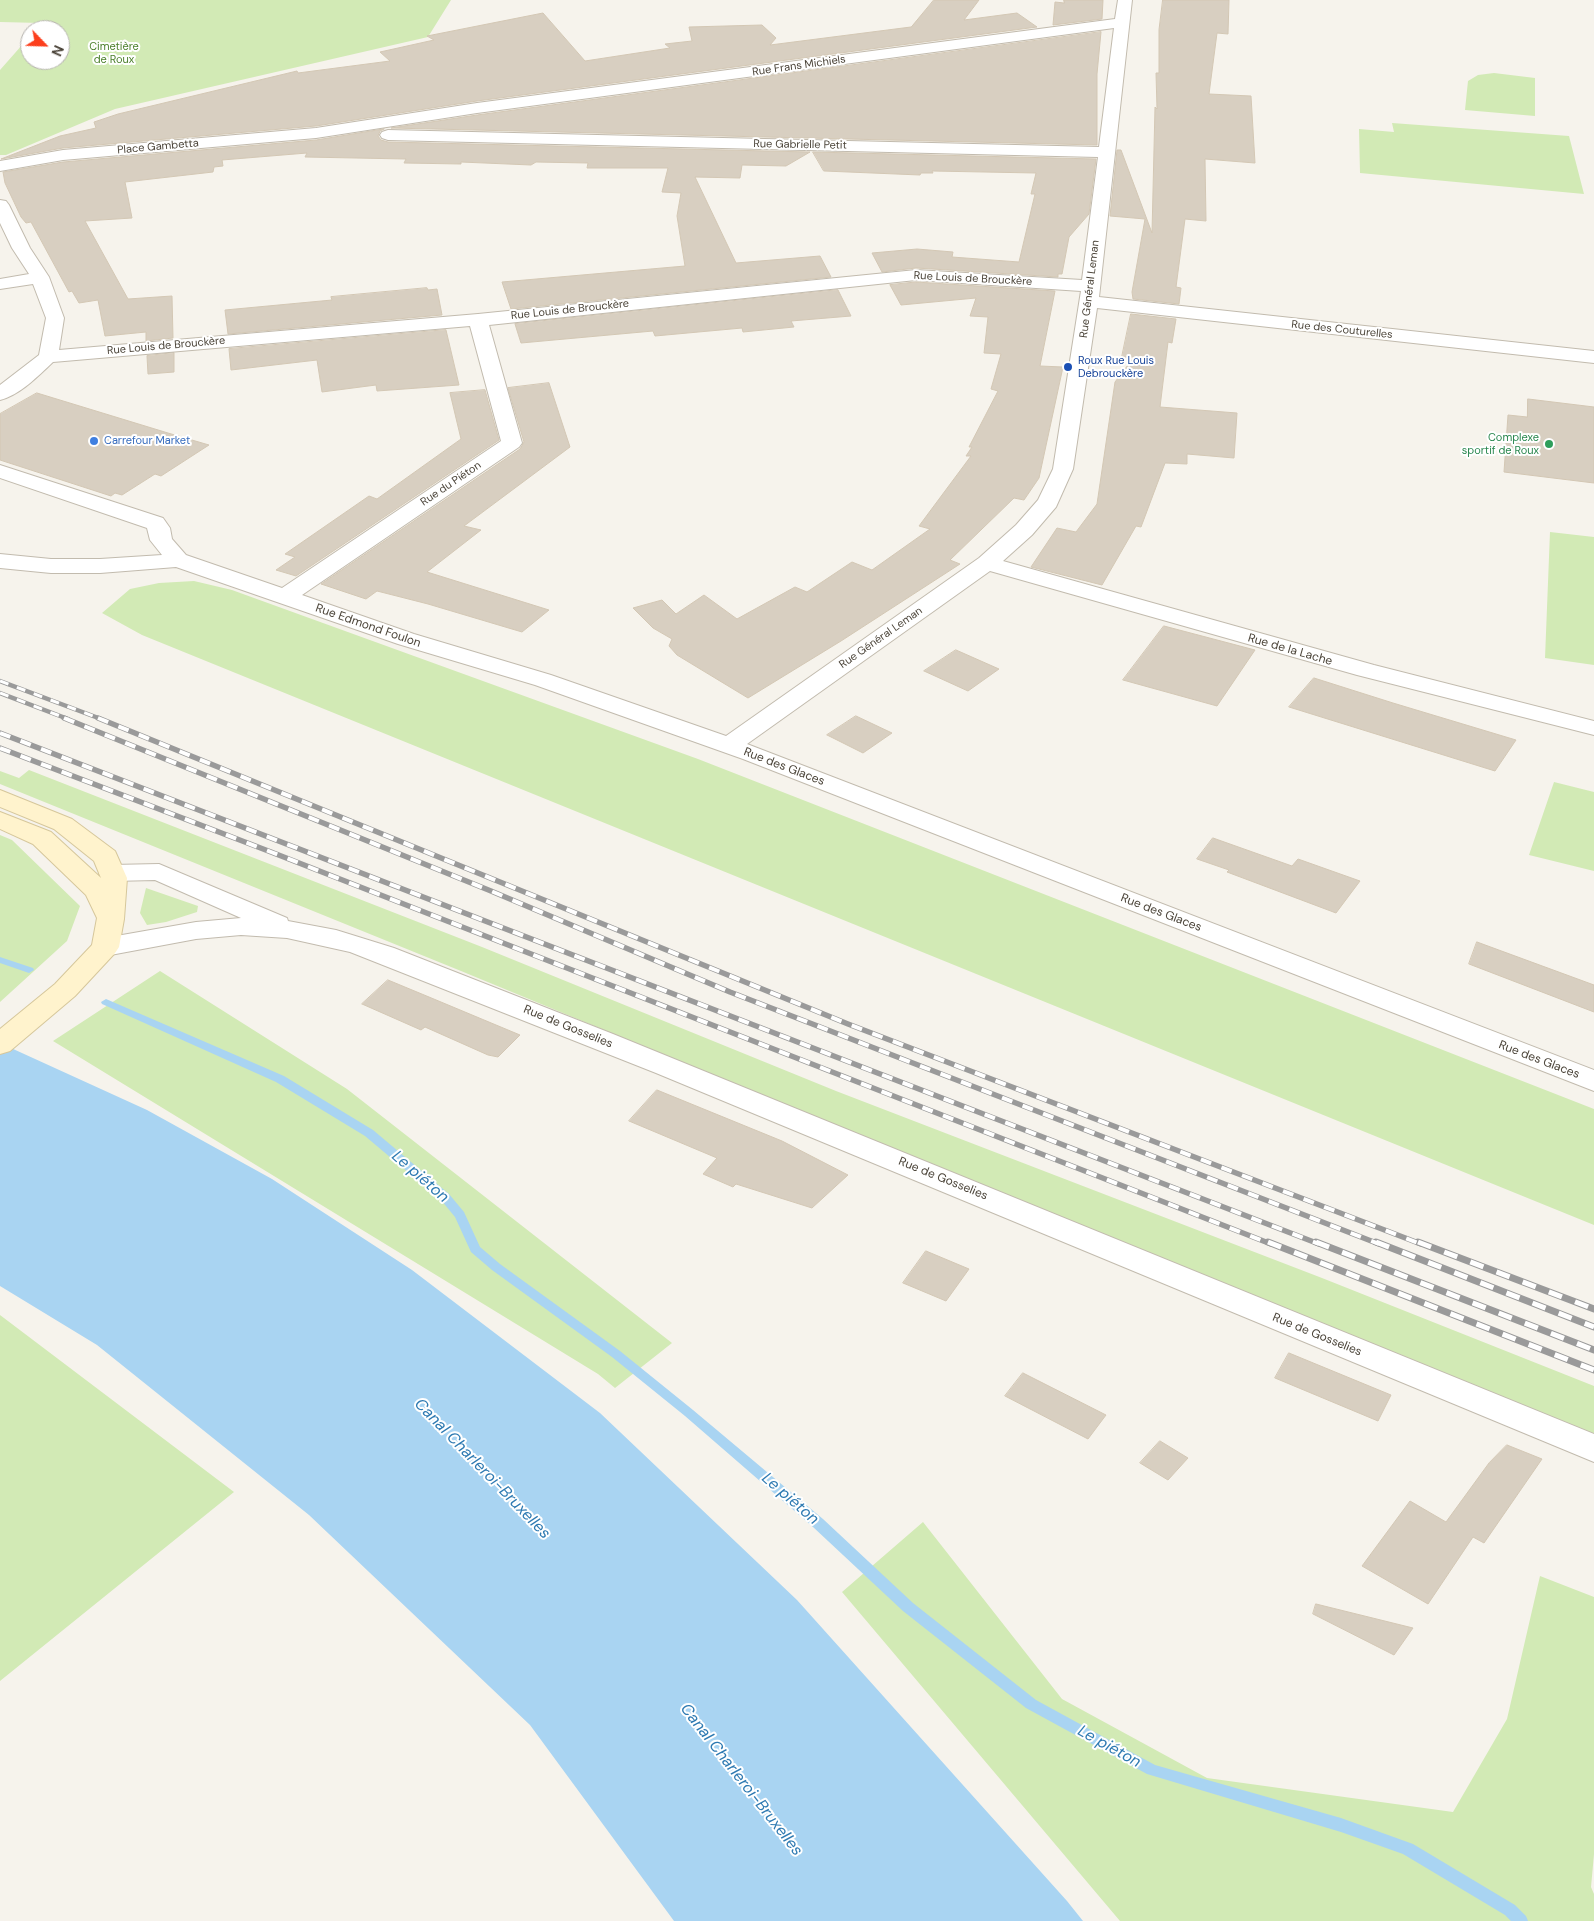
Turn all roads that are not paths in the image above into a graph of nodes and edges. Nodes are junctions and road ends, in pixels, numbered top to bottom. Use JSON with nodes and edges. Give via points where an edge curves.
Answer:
{"nodes":[{"id":1,"x":1125,"y":0,"type":"edge"},
{"id":2,"x":1121,"y":23,"type":"junction"},
{"id":3,"x":477,"y":108,"type":"joint"},
{"id":4,"x":316,"y":133,"type":"junction"},
{"id":5,"x":494,"y":138,"type":"joint"},
{"id":6,"x":1106,"y":152,"type":"junction"},
{"id":7,"x":0,"y":166,"type":"edge"},
{"id":8,"x":0,"y":206,"type":"edge"},
{"id":9,"x":40,"y":277,"type":"junction"},
{"id":10,"x":0,"y":284,"type":"edge"},
{"id":11,"x":1090,"y":294,"type":"junction"},
{"id":12,"x":478,"y":320,"type":"junction"},
{"id":13,"x":48,"y":356,"type":"junction"},
{"id":14,"x":1594,"y":357,"type":"edge"},
{"id":15,"x":0,"y":394,"type":"edge"},
{"id":16,"x":0,"y":471,"type":"edge"},
{"id":17,"x":178,"y":560,"type":"junction"},
{"id":18,"x":0,"y":561,"type":"edge"},
{"id":19,"x":987,"y":563,"type":"junction"},
{"id":20,"x":284,"y":597,"type":"junction"},
{"id":21,"x":1594,"y":728,"type":"edge"},
{"id":22,"x":728,"y":746,"type":"junction"},
{"id":23,"x":0,"y":798,"type":"edge"},
{"id":24,"x":0,"y":820,"type":"edge"},
{"id":25,"x":113,"y":876,"type":"junction"},
{"id":26,"x":110,"y":919,"type":"junction"},
{"id":27,"x":285,"y":928,"type":"junction"},
{"id":28,"x":105,"y":947,"type":"junction"},
{"id":29,"x":0,"y":1044,"type":"edge"},
{"id":30,"x":1594,"y":1081,"type":"edge"},
{"id":31,"x":1594,"y":1448,"type":"edge"}],
"edges":[{"from":1,"to":2,"type":"street","name":"Rue Général Leman"},
{"from":2,"to":3,"type":"street","name":"Rue Frans Michiels"},
{"from":2,"to":6,"type":"street","name":"Rue Général Leman"},
{"from":3,"to":4,"type":"street","name":"Place Gambetta"},
{"from":4,"to":5,"type":"street","name":"Place Gambetta"},
{"from":4,"to":7,"type":"street","name":"Place Gambetta","via":[[63,155]]},
{"from":5,"to":6,"type":"street","name":"Rue Gabrielle Petit"},
{"from":6,"to":11,"type":"street","name":"Rue Général Leman"},
{"from":8,"to":9,"type":"street"},
{"from":9,"to":10,"type":"street"},
{"from":9,"to":13,"type":"street","via":[[55,318]]},
{"from":11,"to":12,"type":"street","name":"Rue Louis de Brouckère","via":[[916,275]]},
{"from":11,"to":14,"type":"street","name":"Rue des Couturelles"},
{"from":11,"to":19,"type":"street","name":"Rue Général Leman","via":[[1063,469],[1048,502],[1024,530]]},
{"from":12,"to":13,"type":"street","name":"Rue Louis de Brouckère"},
{"from":12,"to":20,"type":"street","name":"Rue du Piéton","via":[[512,443]]},
{"from":13,"to":15,"type":"street"},
{"from":16,"to":17,"type":"street","via":[[154,523],[159,528],[161,540]]},
{"from":17,"to":18,"type":"street","name":"Rue Edmond Foulon","via":[[100,566]]},
{"from":17,"to":20,"type":"street","name":"Rue Edmond Foulon"},
{"from":19,"to":21,"type":"street","name":"Rue de la Lache","via":[[1294,652],[1491,705]]},
{"from":19,"to":22,"type":"street","name":"Rue Général Leman"},
{"from":20,"to":22,"type":"street","name":"Rue Edmond Foulon","via":[[406,639],[543,680]]},
{"from":22,"to":30,"type":"street","name":"Rue des Glaces"},
{"from":23,"to":25,"type":"street","via":[[63,824],[106,857]]},
{"from":24,"to":26,"type":"street","via":[[42,838],[98,891]]},
{"from":25,"to":26,"type":"street"},
{"from":25,"to":27,"type":"street","name":"Rue de Gosselies","via":[[159,872]]},
{"from":26,"to":28,"type":"street"},
{"from":27,"to":28,"type":"street","name":"Rue de Gosselies","via":[[190,930]]},
{"from":27,"to":31,"type":"street","name":"Rue de Gosselies","via":[[338,940],[398,960],[683,1072]]},
{"from":28,"to":29,"type":"street","via":[[65,990]]}]}
